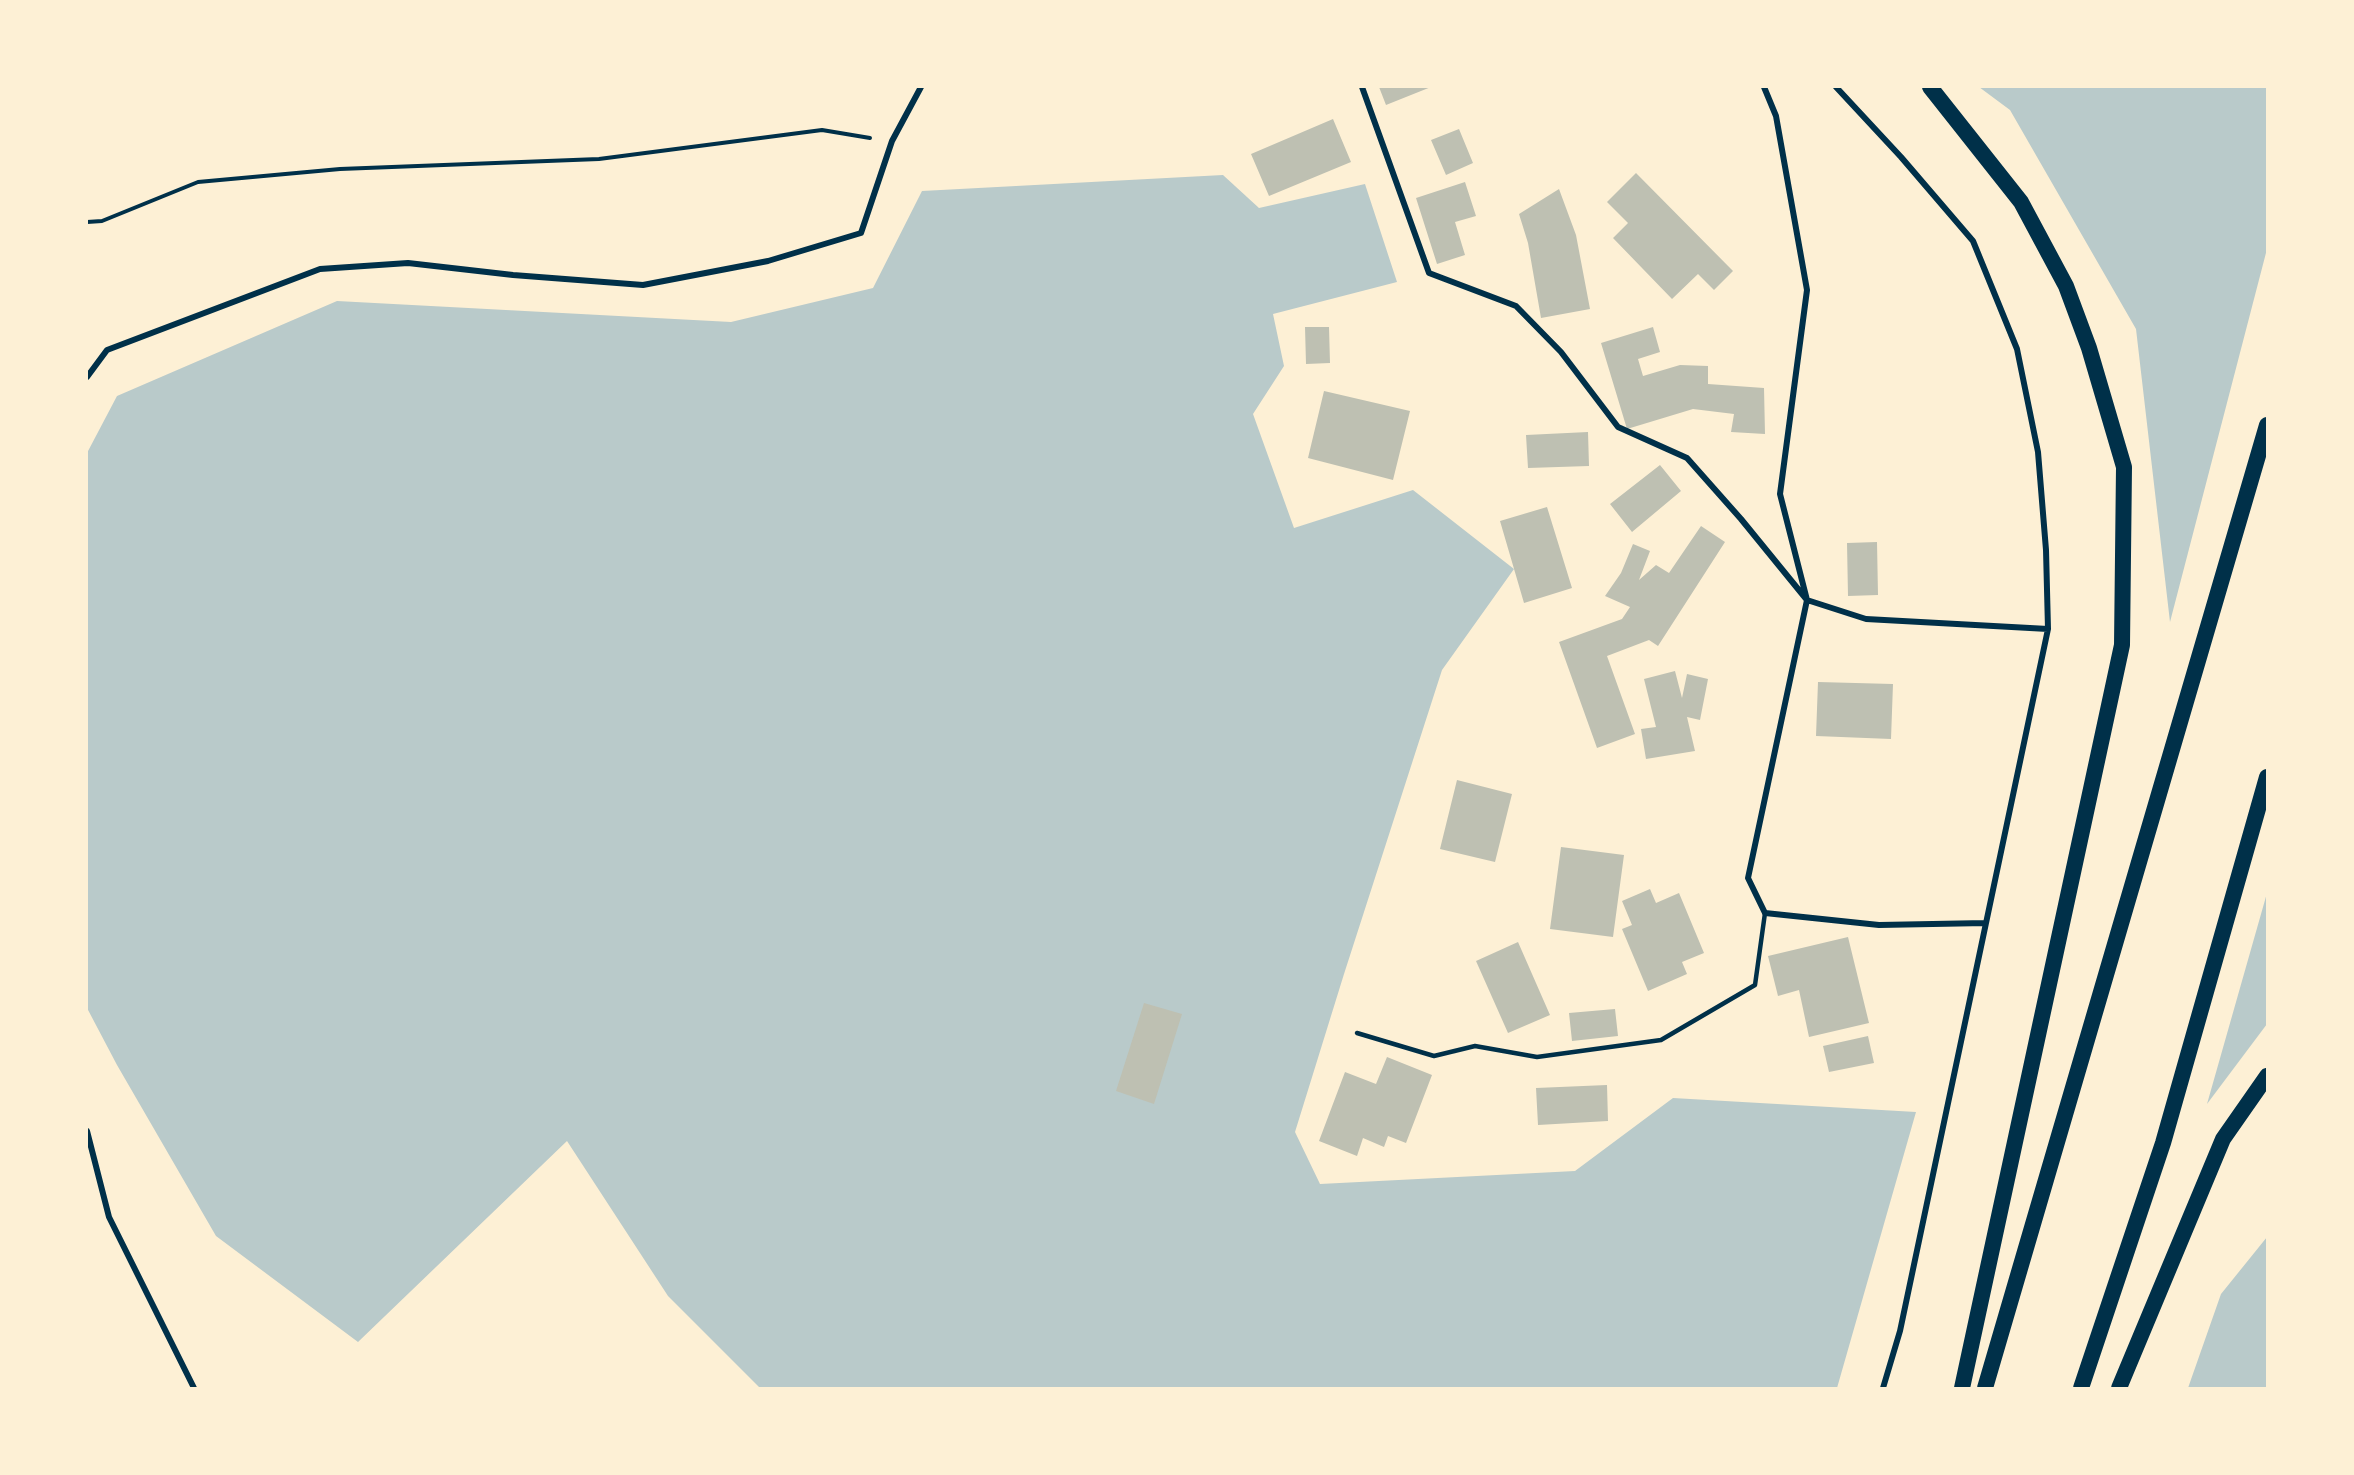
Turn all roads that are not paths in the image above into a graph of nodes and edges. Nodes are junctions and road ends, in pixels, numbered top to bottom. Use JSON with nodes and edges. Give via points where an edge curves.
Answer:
{"nodes":[{"id":1,"x":921,"y":87,"type":"edge"},
{"id":2,"x":1362,"y":87,"type":"edge"},
{"id":3,"x":1764,"y":87,"type":"edge"},
{"id":4,"x":1836,"y":87,"type":"edge"},
{"id":5,"x":1930,"y":87,"type":"edge"},
{"id":6,"x":87,"y":377,"type":"edge"},
{"id":7,"x":2267,"y":425,"type":"edge"},
{"id":8,"x":1808,"y":600,"type":"junction"},
{"id":9,"x":2048,"y":629,"type":"junction"},
{"id":10,"x":2267,"y":777,"type":"edge"},
{"id":11,"x":1765,"y":913,"type":"junction"},
{"id":12,"x":1986,"y":923,"type":"junction"},
{"id":13,"x":1357,"y":1033,"type":"dead end"},
{"id":14,"x":2267,"y":1076,"type":"edge"},
{"id":15,"x":87,"y":1131,"type":"edge"},
{"id":16,"x":194,"y":1388,"type":"edge"},
{"id":17,"x":1883,"y":1388,"type":"edge"},
{"id":18,"x":1962,"y":1388,"type":"edge"},
{"id":19,"x":1985,"y":1388,"type":"edge"},
{"id":20,"x":2081,"y":1388,"type":"edge"},
{"id":21,"x":2119,"y":1388,"type":"edge"}],
"edges":[{"from":1,"to":6,"type":"street","via":[[892,141],[861,233],[768,261],[643,285],[408,263],[320,269],[107,350]]},
{"from":2,"to":8,"type":"street","via":[[1429,273],[1516,306],[1561,352],[1618,426],[1687,458]]},
{"from":3,"to":8,"type":"street","via":[[1776,116],[1808,290],[1780,494]]},
{"from":4,"to":9,"type":"street","via":[[1972,241],[2017,349],[2038,452]]},
{"from":5,"to":18,"type":"highway","via":[[2021,202],[2066,286],[2124,467],[2122,645]]},
{"from":7,"to":19,"type":"highway"},
{"from":8,"to":9,"type":"street","via":[[1866,619]]},
{"from":8,"to":11,"type":"street","via":[[1748,878]]},
{"from":9,"to":12,"type":"street"},
{"from":10,"to":20,"type":"highway","via":[[2163,1143]]},
{"from":11,"to":12,"type":"street","via":[[1880,925]]},
{"from":11,"to":13,"type":"lane","via":[[1755,986],[1661,1040],[1538,1057],[1475,1046],[1434,1056]]},
{"from":12,"to":17,"type":"street","via":[[1900,1331]]},
{"from":14,"to":21,"type":"highway","via":[[2223,1139]]},
{"from":15,"to":16,"type":"street","via":[[109,1217]]}]}
